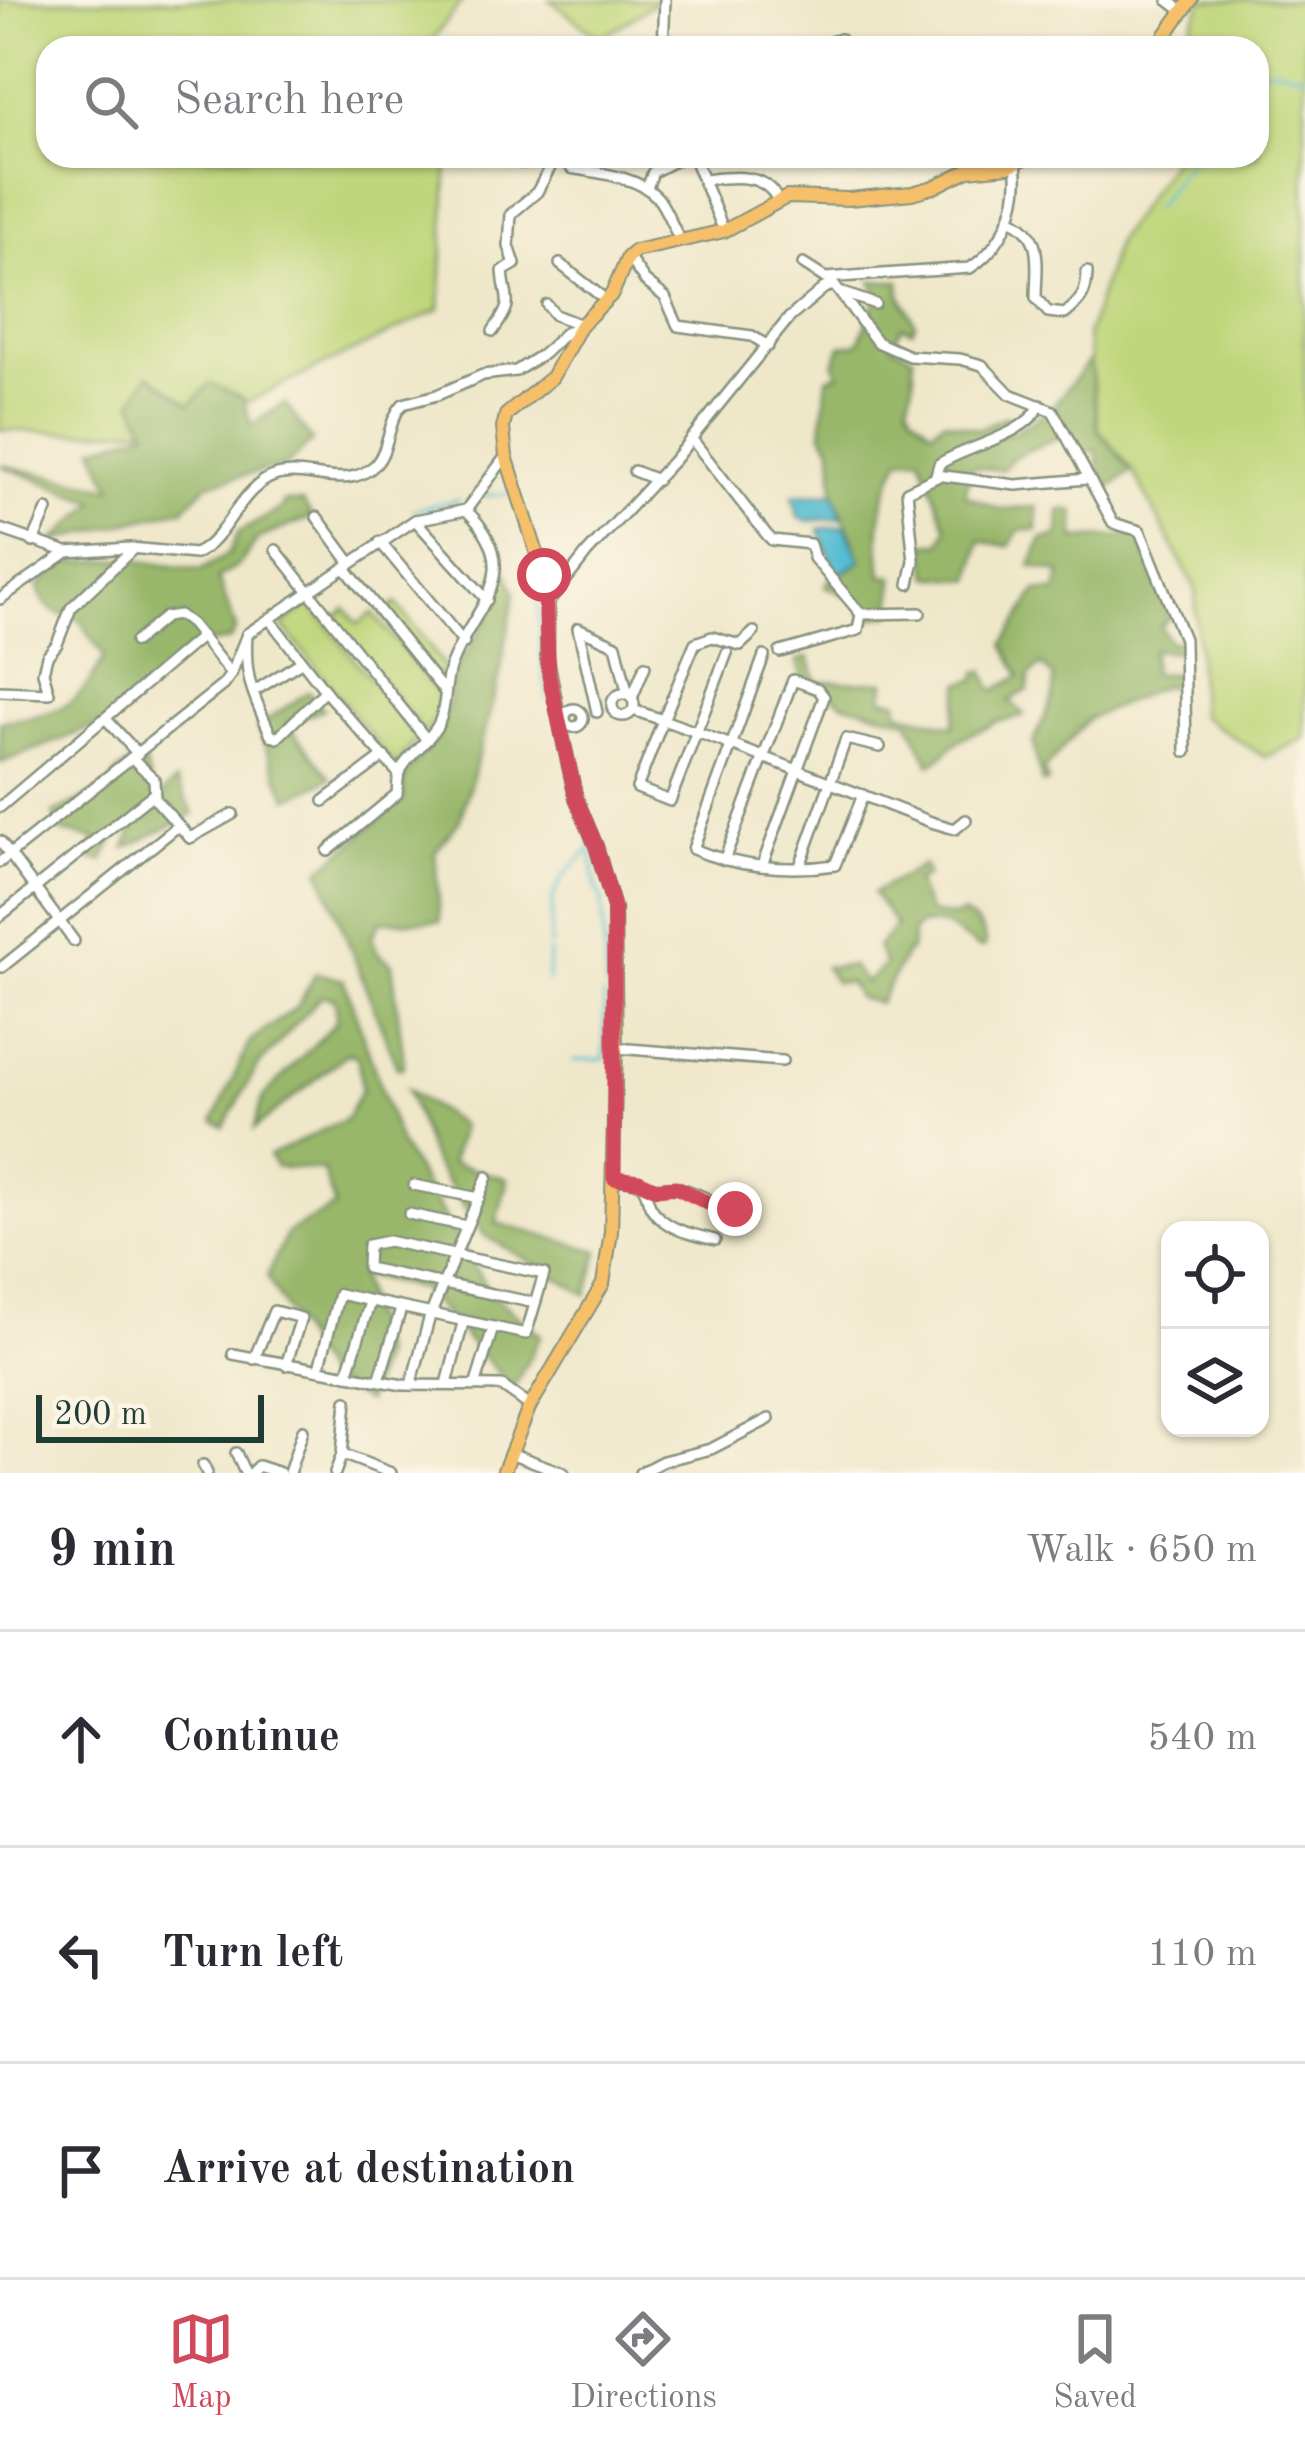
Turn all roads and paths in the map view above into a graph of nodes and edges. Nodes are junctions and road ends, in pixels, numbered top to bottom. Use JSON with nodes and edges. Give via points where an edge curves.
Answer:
{"nodes":[{"id":1,"x":665,"y":0,"type":"edge"},
{"id":2,"x":1168,"y":0,"type":"edge"},
{"id":3,"x":1188,"y":6,"type":"edge"},
{"id":4,"x":664,"y":36,"type":"edge"},
{"id":5,"x":1165,"y":36,"type":"edge"},
{"id":6,"x":550,"y":168,"type":"edge"},
{"id":7,"x":572,"y":168,"type":"edge"},
{"id":8,"x":661,"y":168,"type":"edge"},
{"id":9,"x":698,"y":168,"type":"edge"},
{"id":10,"x":961,"y":168,"type":"edge"},
{"id":11,"x":1016,"y":168,"type":"edge"},
{"id":12,"x":703,"y":180,"type":"junction"},
{"id":13,"x":647,"y":188,"type":"junction"},
{"id":14,"x":778,"y":201,"type":"junction"},
{"id":15,"x":1009,"y":220,"type":"junction"},
{"id":16,"x":724,"y":231,"type":"junction"},
{"id":17,"x":682,"y":242,"type":"junction"},
{"id":18,"x":628,"y":257,"type":"junction"},
{"id":19,"x":560,"y":264,"type":"dead end"},
{"id":20,"x":803,"y":264,"type":"dead end"},
{"id":21,"x":1087,"y":272,"type":"dead end"},
{"id":22,"x":828,"y":281,"type":"junction"},
{"id":23,"x":843,"y":292,"type":"junction"},
{"id":24,"x":606,"y":300,"type":"junction"},
{"id":25,"x":875,"y":304,"type":"dead end"},
{"id":26,"x":547,"y":305,"type":"dead end"},
{"id":27,"x":580,"y":327,"type":"junction"},
{"id":28,"x":493,"y":331,"type":"dead end"},
{"id":29,"x":768,"y":346,"type":"junction"},
{"id":30,"x":1040,"y":405,"type":"junction"},
{"id":31,"x":691,"y":438,"type":"junction"},
{"id":32,"x":662,"y":449,"type":"dead end"},
{"id":33,"x":506,"y":457,"type":"junction"},
{"id":34,"x":674,"y":460,"type":"junction"},
{"id":35,"x":634,"y":471,"type":"dead end"},
{"id":36,"x":938,"y":477,"type":"junction"},
{"id":37,"x":657,"y":479,"type":"junction"},
{"id":38,"x":1087,"y":479,"type":"junction"},
{"id":39,"x":46,"y":510,"type":"dead end"},
{"id":40,"x":466,"y":511,"type":"junction"},
{"id":41,"x":316,"y":517,"type":"dead end"},
{"id":42,"x":415,"y":520,"type":"junction"},
{"id":43,"x":0,"y":529,"type":"edge"},
{"id":44,"x":33,"y":542,"type":"junction"},
{"id":45,"x":380,"y":542,"type":"junction"},
{"id":46,"x":133,"y":549,"type":"junction"},
{"id":47,"x":276,"y":550,"type":"dead end"},
{"id":48,"x":67,"y":552,"type":"junction"},
{"id":49,"x":348,"y":566,"type":"junction"},
{"id":50,"x":909,"y":584,"type":"dead end"},
{"id":51,"x":308,"y":594,"type":"junction"},
{"id":52,"x":0,"y":599,"type":"edge"},
{"id":53,"x":487,"y":600,"type":"junction"},
{"id":54,"x":548,"y":603,"type":"junction"},
{"id":55,"x":920,"y":613,"type":"dead end"},
{"id":56,"x":860,"y":614,"type":"junction"},
{"id":57,"x":270,"y":620,"type":"junction"},
{"id":58,"x":754,"y":632,"type":"dead end"},
{"id":59,"x":247,"y":634,"type":"junction"},
{"id":60,"x":202,"y":636,"type":"junction"},
{"id":61,"x":135,"y":641,"type":"dead end"},
{"id":62,"x":464,"y":643,"type":"junction"},
{"id":63,"x":727,"y":652,"type":"dead end"},
{"id":64,"x":780,"y":652,"type":"dead end"},
{"id":65,"x":764,"y":656,"type":"dead end"},
{"id":66,"x":301,"y":662,"type":"junction"},
{"id":67,"x":645,"y":666,"type":"dead end"},
{"id":68,"x":231,"y":674,"type":"junction"},
{"id":69,"x":256,"y":690,"type":"dead end"},
{"id":70,"x":0,"y":691,"type":"edge"},
{"id":71,"x":325,"y":691,"type":"junction"},
{"id":72,"x":444,"y":691,"type":"junction"},
{"id":73,"x":631,"y":701,"type":"junction"},
{"id":74,"x":613,"y":708,"type":"junction"},
{"id":75,"x":597,"y":712,"type":"junction"},
{"id":76,"x":107,"y":720,"type":"junction"},
{"id":77,"x":562,"y":720,"type":"junction"},
{"id":78,"x":663,"y":720,"type":"junction"},
{"id":79,"x":696,"y":732,"type":"junction"},
{"id":80,"x":428,"y":740,"type":"junction"},
{"id":81,"x":730,"y":744,"type":"junction"},
{"id":82,"x":880,"y":748,"type":"dead end"},
{"id":83,"x":1186,"y":752,"type":"dead end"},
{"id":84,"x":135,"y":756,"type":"junction"},
{"id":85,"x":383,"y":756,"type":"junction"},
{"id":86,"x":764,"y":758,"type":"junction"},
{"id":87,"x":797,"y":770,"type":"junction"},
{"id":88,"x":399,"y":774,"type":"junction"},
{"id":89,"x":830,"y":782,"type":"junction"},
{"id":90,"x":153,"y":794,"type":"junction"},
{"id":91,"x":863,"y":795,"type":"junction"},
{"id":92,"x":324,"y":801,"type":"dead end"},
{"id":93,"x":0,"y":807,"type":"edge"},
{"id":94,"x":233,"y":814,"type":"dead end"},
{"id":95,"x":966,"y":820,"type":"dead end"},
{"id":96,"x":178,"y":826,"type":"junction"},
{"id":97,"x":0,"y":841,"type":"edge"},
{"id":98,"x":328,"y":850,"type":"dead end"},
{"id":99,"x":10,"y":854,"type":"junction"},
{"id":100,"x":724,"y":860,"type":"junction"},
{"id":101,"x":0,"y":862,"type":"edge"},
{"id":102,"x":763,"y":866,"type":"junction"},
{"id":103,"x":800,"y":866,"type":"junction"},
{"id":104,"x":33,"y":890,"type":"junction"},
{"id":105,"x":0,"y":916,"type":"edge"},
{"id":106,"x":58,"y":921,"type":"junction"},
{"id":107,"x":74,"y":941,"type":"dead end"},
{"id":108,"x":2,"y":967,"type":"edge"},
{"id":109,"x":616,"y":1048,"type":"junction"},
{"id":110,"x":782,"y":1060,"type":"dead end"},
{"id":111,"x":488,"y":1177,"type":"dead end"},
{"id":112,"x":614,"y":1178,"type":"junction"},
{"id":113,"x":414,"y":1185,"type":"dead end"},
{"id":114,"x":646,"y":1187,"type":"junction"},
{"id":115,"x":478,"y":1198,"type":"junction"},
{"id":116,"x":409,"y":1214,"type":"dead end"},
{"id":117,"x":747,"y":1219,"type":"dead end"},
{"id":118,"x":466,"y":1226,"type":"junction"},
{"id":119,"x":715,"y":1240,"type":"dead end"},
{"id":120,"x":454,"y":1254,"type":"junction"},
{"id":121,"x":443,"y":1283,"type":"junction"},
{"id":122,"x":370,"y":1302,"type":"junction"},
{"id":123,"x":536,"y":1303,"type":"junction"},
{"id":124,"x":305,"y":1306,"type":"dead end"},
{"id":125,"x":401,"y":1310,"type":"junction"},
{"id":126,"x":430,"y":1316,"type":"junction"},
{"id":127,"x":301,"y":1318,"type":"junction"},
{"id":128,"x":463,"y":1323,"type":"junction"},
{"id":129,"x":493,"y":1328,"type":"junction"},
{"id":130,"x":233,"y":1354,"type":"dead end"},
{"id":131,"x":254,"y":1359,"type":"junction"},
{"id":132,"x":286,"y":1365,"type":"junction"},
{"id":133,"x":319,"y":1368,"type":"junction"},
{"id":134,"x":347,"y":1375,"type":"junction"},
{"id":135,"x":379,"y":1380,"type":"junction"},
{"id":136,"x":476,"y":1383,"type":"junction"},
{"id":137,"x":447,"y":1384,"type":"junction"},
{"id":138,"x":410,"y":1385,"type":"junction"},
{"id":139,"x":347,"y":1401,"type":"dead end"},
{"id":140,"x":530,"y":1406,"type":"junction"},
{"id":141,"x":769,"y":1419,"type":"dead end"},
{"id":142,"x":303,"y":1430,"type":"dead end"},
{"id":143,"x":236,"y":1453,"type":"dead end"},
{"id":144,"x":510,"y":1453,"type":"junction"},
{"id":145,"x":343,"y":1454,"type":"junction"},
{"id":146,"x":320,"y":1466,"type":"dead end"},
{"id":147,"x":336,"y":1472,"type":"edge"},
{"id":148,"x":248,"y":1473,"type":"edge"},
{"id":149,"x":280,"y":1473,"type":"edge"},
{"id":150,"x":289,"y":1473,"type":"edge"},
{"id":151,"x":392,"y":1473,"type":"edge"},
{"id":152,"x":503,"y":1473,"type":"edge"},
{"id":153,"x":564,"y":1473,"type":"edge"},
{"id":154,"x":640,"y":1473,"type":"edge"}],
"edges":[{"from":1,"to":4,"type":"street"},
{"from":2,"to":3,"type":"street"},
{"from":3,"to":5,"type":"main road"},
{"from":6,"to":28,"type":"street","via":[[511,214],[515,264],[502,271],[507,312]]},
{"from":7,"to":13,"type":"street"},
{"from":8,"to":13,"type":"street"},
{"from":9,"to":12,"type":"street"},
{"from":10,"to":14,"type":"main road","via":[[912,193]]},
{"from":11,"to":15,"type":"street"},
{"from":12,"to":14,"type":"street","via":[[760,179]]},
{"from":12,"to":16,"type":"street"},
{"from":13,"to":17,"type":"street"},
{"from":14,"to":16,"type":"main road"},
{"from":15,"to":21,"type":"street","via":[[1032,237],[1036,298],[1048,312],[1065,314],[1080,302]]},
{"from":15,"to":22,"type":"street","via":[[970,268]]},
{"from":16,"to":17,"type":"main road"},
{"from":17,"to":18,"type":"main road"},
{"from":18,"to":24,"type":"main road"},
{"from":18,"to":29,"type":"street","via":[[671,305],[678,326],[752,336]]},
{"from":19,"to":24,"type":"street"},
{"from":20,"to":22,"type":"street"},
{"from":22,"to":23,"type":"street"},
{"from":22,"to":29,"type":"street"},
{"from":23,"to":25,"type":"street"},
{"from":23,"to":30,"type":"street","via":[[868,335],[888,349],[982,365],[1010,394]]},
{"from":24,"to":27,"type":"main road"},
{"from":26,"to":27,"type":"street"},
{"from":27,"to":33,"type":"main road","via":[[552,377],[506,415]]},
{"from":27,"to":46,"type":"street","via":[[516,370],[403,404],[372,467],[340,478],[268,478],[202,551]]},
{"from":29,"to":31,"type":"street"},
{"from":30,"to":36,"type":"street","via":[[1029,422],[939,464]]},
{"from":30,"to":38,"type":"street","via":[[1064,428]]},
{"from":31,"to":34,"type":"street"},
{"from":31,"to":56,"type":"street","via":[[766,535],[810,544]]},
{"from":32,"to":34,"type":"street"},
{"from":33,"to":40,"type":"street"},
{"from":33,"to":54,"type":"main road"},
{"from":34,"to":37,"type":"street"},
{"from":35,"to":37,"type":"street"},
{"from":36,"to":38,"type":"street","via":[[1016,485]]},
{"from":36,"to":50,"type":"street","via":[[907,491]]},
{"from":37,"to":54,"type":"street"},
{"from":38,"to":83,"type":"street","via":[[1113,523],[1140,531],[1184,639]]},
{"from":39,"to":44,"type":"street"},
{"from":40,"to":42,"type":"street"},
{"from":40,"to":53,"type":"street","via":[[493,545]]},
{"from":41,"to":49,"type":"street"},
{"from":42,"to":45,"type":"street"},
{"from":42,"to":53,"type":"street"},
{"from":43,"to":44,"type":"street"},
{"from":44,"to":48,"type":"street"},
{"from":45,"to":49,"type":"street"},
{"from":45,"to":62,"type":"street"},
{"from":46,"to":48,"type":"street"},
{"from":46,"to":70,"type":"street","via":[[71,608],[46,656],[49,693]]},
{"from":47,"to":51,"type":"street"},
{"from":48,"to":52,"type":"street"},
{"from":49,"to":51,"type":"street"},
{"from":49,"to":72,"type":"street"},
{"from":51,"to":57,"type":"street"},
{"from":51,"to":80,"type":"street"},
{"from":53,"to":62,"type":"street"},
{"from":54,"to":77,"type":"main road","via":[[547,658]]},
{"from":55,"to":56,"type":"street"},
{"from":56,"to":64,"type":"street","via":[[858,630]]},
{"from":57,"to":59,"type":"street"},
{"from":57,"to":66,"type":"street"},
{"from":58,"to":78,"type":"street","via":[[740,645],[695,643]]},
{"from":59,"to":68,"type":"street"},
{"from":59,"to":71,"type":"street","via":[[244,671],[271,735],[277,738]]},
{"from":60,"to":61,"type":"street","via":[[170,614]]},
{"from":60,"to":68,"type":"street"},
{"from":60,"to":76,"type":"street"},
{"from":62,"to":72,"type":"street"},
{"from":63,"to":79,"type":"street"},
{"from":65,"to":81,"type":"street"},
{"from":66,"to":69,"type":"street"},
{"from":66,"to":71,"type":"street"},
{"from":67,"to":73,"type":"street"},
{"from":68,"to":84,"type":"street"},
{"from":71,"to":85,"type":"street"},
{"from":72,"to":80,"type":"street"},
{"from":73,"to":74,"type":"street","via":[[614,698]]},
{"from":73,"to":74,"type":"street","via":[[621,716]]},
{"from":73,"to":75,"type":"street","via":[[616,645],[578,628]]},
{"from":73,"to":78,"type":"street"},
{"from":74,"to":75,"type":"street"},
{"from":75,"to":77,"type":"street","via":[[575,727]]},
{"from":76,"to":84,"type":"street"},
{"from":76,"to":93,"type":"street"},
{"from":77,"to":109,"type":"main road","via":[[576,798],[614,908]]},
{"from":78,"to":79,"type":"street"},
{"from":78,"to":79,"type":"street","via":[[637,788],[670,801]]},
{"from":79,"to":81,"type":"street"},
{"from":80,"to":88,"type":"street"},
{"from":81,"to":86,"type":"street"},
{"from":81,"to":100,"type":"street","via":[[692,847]]},
{"from":82,"to":89,"type":"street","via":[[846,739]]},
{"from":84,"to":90,"type":"street","via":[[154,779]]},
{"from":84,"to":99,"type":"street"},
{"from":85,"to":88,"type":"street"},
{"from":85,"to":92,"type":"street"},
{"from":86,"to":87,"type":"street"},
{"from":86,"to":87,"type":"street","via":[[794,680],[808,685],[824,697]]},
{"from":86,"to":100,"type":"street"},
{"from":87,"to":89,"type":"street"},
{"from":87,"to":102,"type":"street"},
{"from":88,"to":98,"type":"street","via":[[397,794]]},
{"from":89,"to":91,"type":"street"},
{"from":89,"to":103,"type":"street"},
{"from":90,"to":96,"type":"street"},
{"from":90,"to":104,"type":"street"},
{"from":91,"to":95,"type":"street","via":[[955,829]]},
{"from":91,"to":103,"type":"street","via":[[835,865]]},
{"from":94,"to":96,"type":"street","via":[[194,838]]},
{"from":96,"to":106,"type":"street"},
{"from":97,"to":99,"type":"street"},
{"from":99,"to":101,"type":"street"},
{"from":99,"to":104,"type":"street"},
{"from":100,"to":102,"type":"street"},
{"from":102,"to":103,"type":"street"},
{"from":104,"to":105,"type":"street"},
{"from":104,"to":106,"type":"street"},
{"from":106,"to":107,"type":"street"},
{"from":106,"to":108,"type":"street"},
{"from":109,"to":110,"type":"street"},
{"from":109,"to":112,"type":"main road"},
{"from":111,"to":115,"type":"street"},
{"from":112,"to":114,"type":"street"},
{"from":112,"to":140,"type":"main road","via":[[603,1284]]},
{"from":113,"to":115,"type":"street"},
{"from":114,"to":117,"type":"street","via":[[682,1189]]},
{"from":114,"to":119,"type":"street","via":[[661,1219]]},
{"from":115,"to":118,"type":"street"},
{"from":116,"to":118,"type":"street"},
{"from":118,"to":120,"type":"street"},
{"from":120,"to":121,"type":"street"},
{"from":120,"to":121,"type":"street","via":[[388,1241],[368,1245],[367,1268]]},
{"from":120,"to":123,"type":"street","via":[[544,1274]]},
{"from":121,"to":123,"type":"street"},
{"from":121,"to":126,"type":"street"},
{"from":122,"to":125,"type":"street"},
{"from":122,"to":133,"type":"street","via":[[339,1294]]},
{"from":122,"to":134,"type":"street"},
{"from":123,"to":129,"type":"street","via":[[526,1334]]},
{"from":124,"to":127,"type":"street"},
{"from":125,"to":126,"type":"street"},
{"from":125,"to":135,"type":"street"},
{"from":126,"to":128,"type":"street"},
{"from":126,"to":138,"type":"street"},
{"from":127,"to":131,"type":"street","via":[[274,1311]]},
{"from":127,"to":132,"type":"street"},
{"from":128,"to":129,"type":"street"},
{"from":128,"to":137,"type":"street"},
{"from":129,"to":136,"type":"street"},
{"from":130,"to":131,"type":"street"},
{"from":131,"to":132,"type":"street"},
{"from":132,"to":133,"type":"street"},
{"from":133,"to":134,"type":"street"},
{"from":134,"to":135,"type":"street"},
{"from":135,"to":138,"type":"street"},
{"from":136,"to":137,"type":"street"},
{"from":136,"to":140,"type":"street","via":[[502,1386]]},
{"from":137,"to":138,"type":"street"},
{"from":139,"to":145,"type":"street"},
{"from":140,"to":144,"type":"main road"},
{"from":141,"to":154,"type":"street"},
{"from":142,"to":150,"type":"street"},
{"from":143,"to":148,"type":"street"},
{"from":144,"to":152,"type":"main road"},
{"from":144,"to":153,"type":"street"},
{"from":145,"to":147,"type":"street"},
{"from":145,"to":151,"type":"street"},
{"from":146,"to":147,"type":"street"},
{"from":148,"to":149,"type":"street","via":[[258,1466]]}]}
